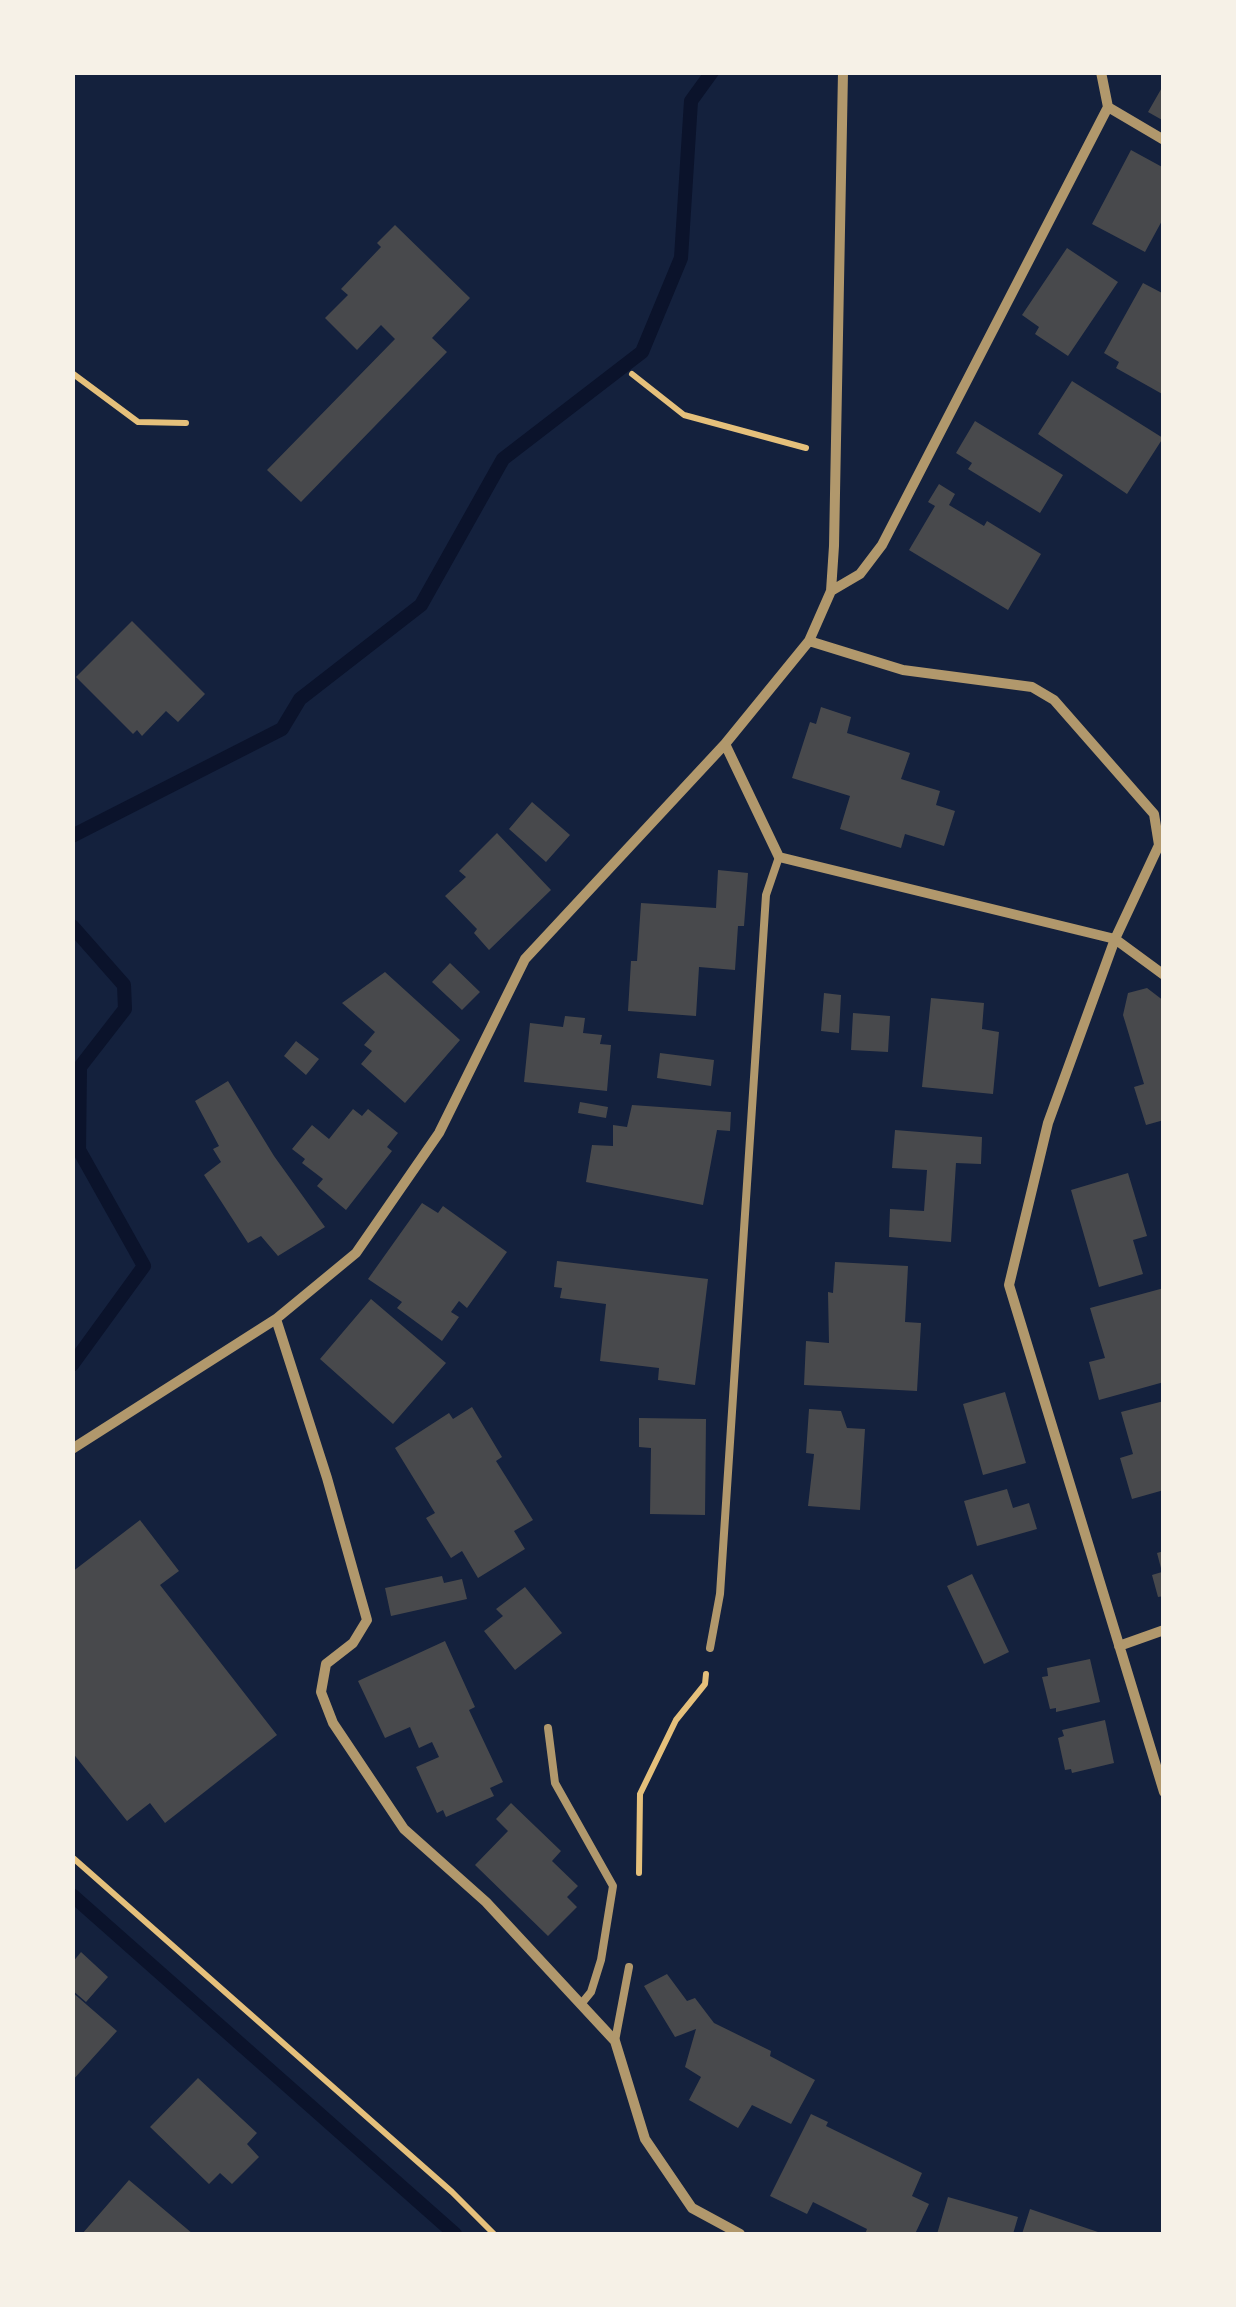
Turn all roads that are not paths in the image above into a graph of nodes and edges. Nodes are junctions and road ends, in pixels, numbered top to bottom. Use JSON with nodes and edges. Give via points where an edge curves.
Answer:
{"nodes":[{"id":1,"x":843,"y":72,"type":"edge"},
{"id":2,"x":1101,"y":72,"type":"edge"},
{"id":3,"x":1108,"y":107,"type":"junction"},
{"id":4,"x":1164,"y":140,"type":"edge"},
{"id":5,"x":831,"y":591,"type":"junction"},
{"id":6,"x":809,"y":641,"type":"junction"},
{"id":7,"x":725,"y":744,"type":"junction"},
{"id":8,"x":1161,"y":846,"type":"edge"},
{"id":9,"x":779,"y":857,"type":"junction"},
{"id":10,"x":1114,"y":939,"type":"junction"},
{"id":11,"x":1164,"y":975,"type":"edge"},
{"id":12,"x":276,"y":1319,"type":"junction"},
{"id":13,"x":72,"y":1450,"type":"edge"},
{"id":14,"x":1164,"y":1630,"type":"edge"},
{"id":15,"x":1119,"y":1646,"type":"junction"},
{"id":16,"x":710,"y":1648,"type":"road end"},
{"id":17,"x":548,"y":1728,"type":"dead end"},
{"id":18,"x":1164,"y":1792,"type":"edge"},
{"id":19,"x":629,"y":1967,"type":"dead end"},
{"id":20,"x":582,"y":2003,"type":"junction"},
{"id":21,"x":615,"y":2040,"type":"junction"},
{"id":22,"x":740,"y":2234,"type":"edge"}],
"edges":[{"from":1,"to":5,"type":"street"},
{"from":2,"to":3,"type":"street"},
{"from":3,"to":4,"type":"street"},
{"from":3,"to":5,"type":"street","via":[[882,544],[860,574]]},
{"from":5,"to":6,"type":"street"},
{"from":6,"to":7,"type":"street"},
{"from":6,"to":8,"type":"street","via":[[903,670],[1032,687],[1054,700],[1154,814]]},
{"from":7,"to":9,"type":"street"},
{"from":7,"to":12,"type":"street","via":[[526,958],[439,1133],[399,1193],[356,1253]]},
{"from":8,"to":10,"type":"street"},
{"from":9,"to":10,"type":"street"},
{"from":9,"to":16,"type":"lane","via":[[766,895],[720,1594]]},
{"from":10,"to":11,"type":"street"},
{"from":10,"to":15,"type":"street","via":[[1048,1124],[1009,1284]]},
{"from":12,"to":13,"type":"street"},
{"from":12,"to":20,"type":"street","via":[[366,1620],[353,1643],[326,1664],[321,1692],[333,1722],[404,1830],[486,1902]]},
{"from":14,"to":15,"type":"street"},
{"from":15,"to":18,"type":"street"},
{"from":17,"to":20,"type":"lane","via":[[554,1783],[613,1886],[601,1960]]},
{"from":19,"to":21,"type":"lane"},
{"from":20,"to":21,"type":"street"},
{"from":21,"to":22,"type":"street","via":[[646,2139],[692,2208]]}]}
